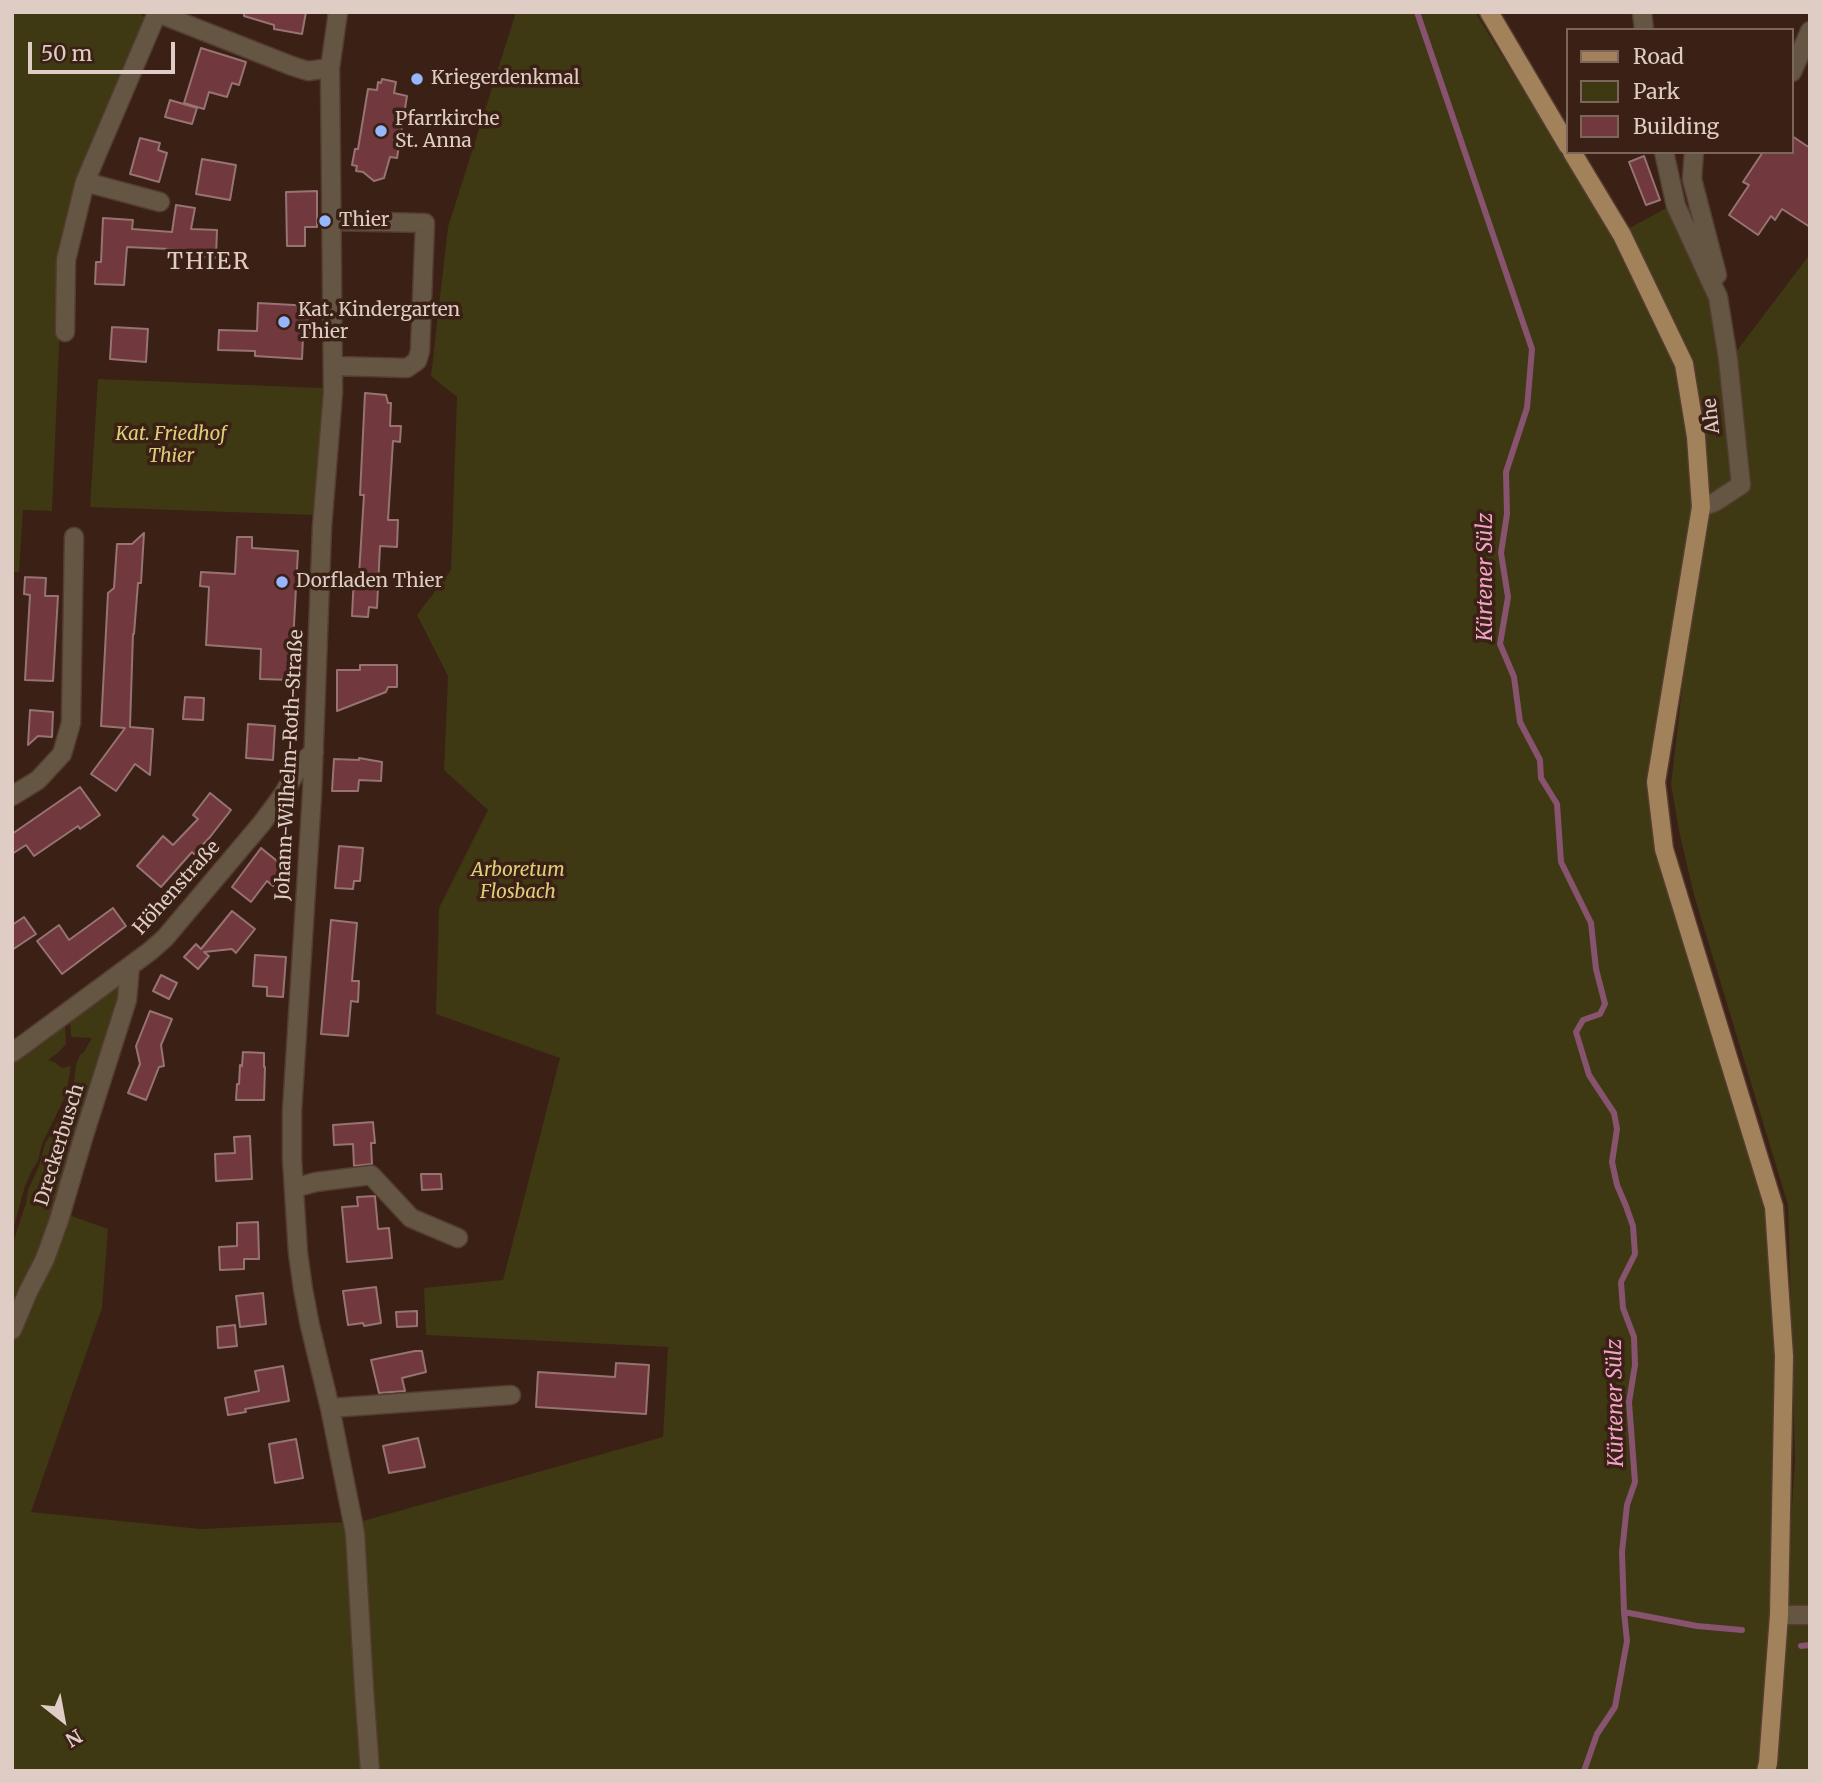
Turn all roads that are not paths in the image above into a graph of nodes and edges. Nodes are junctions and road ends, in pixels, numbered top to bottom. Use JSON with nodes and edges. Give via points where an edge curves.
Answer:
{"nodes":[{"id":1,"x":338,"y":12,"type":"edge"},
{"id":2,"x":1489,"y":12,"type":"edge"},
{"id":3,"x":156,"y":13,"type":"edge"},
{"id":4,"x":1810,"y":30,"type":"edge"},
{"id":5,"x":1794,"y":67,"type":"edge"},
{"id":6,"x":330,"y":68,"type":"junction"},
{"id":7,"x":1566,"y":143,"type":"edge"},
{"id":8,"x":1573,"y":154,"type":"edge"},
{"id":9,"x":1664,"y":154,"type":"edge"},
{"id":10,"x":1694,"y":154,"type":"edge"},
{"id":11,"x":85,"y":182,"type":"junction"},
{"id":12,"x":160,"y":202,"type":"dead end"},
{"id":13,"x":331,"y":221,"type":"junction"},
{"id":14,"x":1718,"y":297,"type":"junction"},
{"id":15,"x":65,"y":332,"type":"dead end"},
{"id":16,"x":333,"y":366,"type":"junction"},
{"id":17,"x":1700,"y":507,"type":"junction"},
{"id":18,"x":74,"y":537,"type":"dead end"},
{"id":19,"x":314,"y":752,"type":"junction"},
{"id":20,"x":12,"y":796,"type":"edge"},
{"id":21,"x":130,"y":966,"type":"junction"},
{"id":22,"x":12,"y":1053,"type":"edge"},
{"id":23,"x":294,"y":1188,"type":"junction"},
{"id":24,"x":458,"y":1238,"type":"dead end"},
{"id":25,"x":12,"y":1330,"type":"edge"},
{"id":26,"x":511,"y":1395,"type":"dead end"},
{"id":27,"x":330,"y":1408,"type":"junction"},
{"id":28,"x":1779,"y":1615,"type":"junction"},
{"id":29,"x":1810,"y":1615,"type":"edge"},
{"id":30,"x":370,"y":1771,"type":"edge"},
{"id":31,"x":1766,"y":1771,"type":"edge"}],
"edges":[{"from":1,"to":6,"type":"street","name":"Johann-Wilhelm-Roth-Straße"},
{"from":2,"to":7,"type":"main road"},
{"from":3,"to":6,"type":"street","via":[[292,66],[309,71]]},
{"from":3,"to":11,"type":"street"},
{"from":4,"to":5,"type":"street"},
{"from":6,"to":13,"type":"street","name":"Johann-Wilhelm-Roth-Straße"},
{"from":8,"to":17,"type":"main road","via":[[1622,235],[1684,364],[1696,437]]},
{"from":9,"to":14,"type":"street","name":"Ahe","via":[[1676,206]]},
{"from":10,"to":14,"type":"street","name":"Ahe","via":[[1692,178],[1719,284]]},
{"from":11,"to":12,"type":"street"},
{"from":11,"to":15,"type":"street","via":[[66,260]]},
{"from":13,"to":16,"type":"street","name":"Johann-Wilhelm-Roth-Straße"},
{"from":13,"to":16,"type":"street","via":[[425,223],[417,361],[407,368]]},
{"from":14,"to":17,"type":"street","name":"Ahe","via":[[1741,485]]},
{"from":16,"to":19,"type":"street","name":"Johann-Wilhelm-Roth-Straße"},
{"from":17,"to":28,"type":"main road","via":[[1656,782],[1664,849],[1774,1207],[1784,1356]]},
{"from":18,"to":20,"type":"street","via":[[71,723],[62,754],[38,780]]},
{"from":19,"to":21,"type":"street","name":"Höhenstraße","via":[[180,921]]},
{"from":19,"to":23,"type":"street","name":"Johann-Wilhelm-Roth-Straße","via":[[292,1111]]},
{"from":21,"to":22,"type":"street","name":"Höhenstraße"},
{"from":21,"to":25,"type":"street","name":"Dreckerbusch","via":[[127,1000],[59,1220]]},
{"from":23,"to":24,"type":"street","via":[[371,1175],[411,1218]]},
{"from":23,"to":27,"type":"street","name":"Johann-Wilhelm-Roth-Straße","via":[[303,1289]]},
{"from":26,"to":27,"type":"street"},
{"from":27,"to":30,"type":"street","name":"Johann-Wilhelm-Roth-Straße","via":[[355,1533]]},
{"from":28,"to":29,"type":"street"},
{"from":28,"to":31,"type":"main road"}]}
